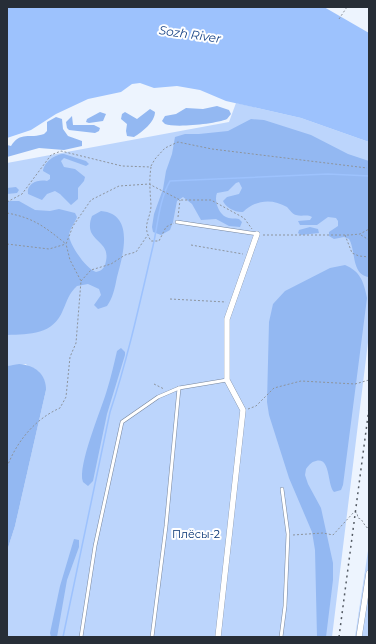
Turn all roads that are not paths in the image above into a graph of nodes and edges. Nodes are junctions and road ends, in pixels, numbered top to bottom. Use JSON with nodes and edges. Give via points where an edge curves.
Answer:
{"nodes":[{"id":1,"x":177,"y":222,"type":"road end"},
{"id":2,"x":258,"y":234,"type":"joint"},
{"id":3,"x":227,"y":380,"type":"junction"},
{"id":4,"x":180,"y":388,"type":"junction"},
{"id":5,"x":282,"y":490,"type":"dead end"},
{"id":6,"x":369,"y":573,"type":"edge"},
{"id":7,"x":80,"y":637,"type":"edge"},
{"id":8,"x":152,"y":637,"type":"edge"},
{"id":9,"x":218,"y":637,"type":"edge"},
{"id":10,"x":281,"y":637,"type":"edge"},
{"id":11,"x":359,"y":637,"type":"edge"}],
"edges":[{"from":1,"to":2,"type":"lane"},
{"from":2,"to":3,"type":"street","via":[[226,319]]},
{"from":3,"to":4,"type":"lane"},
{"from":3,"to":9,"type":"street","via":[[243,410]]},
{"from":4,"to":7,"type":"lane","via":[[158,397],[122,422],[95,546]]},
{"from":4,"to":8,"type":"lane"},
{"from":5,"to":10,"type":"lane","via":[[288,534]]},
{"from":6,"to":11,"type":"street"}]}
